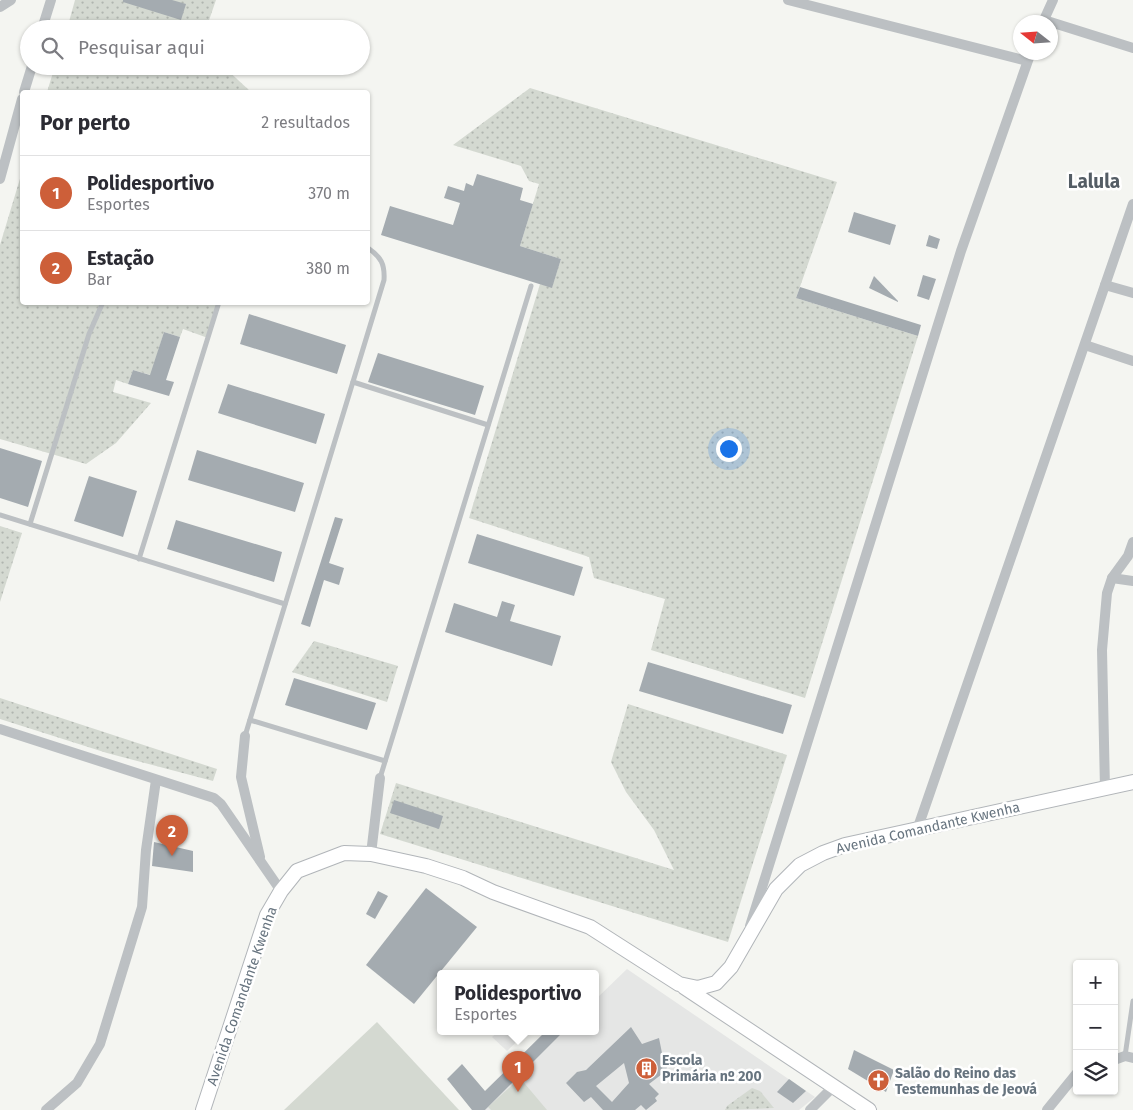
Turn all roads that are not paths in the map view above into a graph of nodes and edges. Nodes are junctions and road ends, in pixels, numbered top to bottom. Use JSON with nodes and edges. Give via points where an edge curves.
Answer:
{"nodes":[{"id":1,"x":12,"y":0,"type":"edge"},
{"id":2,"x":51,"y":0,"type":"edge"},
{"id":3,"x":788,"y":0,"type":"edge"},
{"id":4,"x":1053,"y":0,"type":"edge"},
{"id":5,"x":808,"y":2,"type":"edge"},
{"id":6,"x":0,"y":7,"type":"edge"},
{"id":7,"x":1047,"y":15,"type":"edge"},
{"id":8,"x":45,"y":20,"type":"edge"},
{"id":9,"x":1058,"y":25,"type":"edge"},
{"id":10,"x":1133,"y":48,"type":"edge"},
{"id":11,"x":1013,"y":53,"type":"edge"},
{"id":12,"x":1028,"y":60,"type":"edge"},
{"id":13,"x":29,"y":75,"type":"edge"},
{"id":14,"x":25,"y":90,"type":"edge"},
{"id":15,"x":20,"y":106,"type":"edge"},
{"id":16,"x":0,"y":179,"type":"edge"},
{"id":17,"x":1133,"y":204,"type":"edge"},
{"id":18,"x":370,"y":250,"type":"edge"},
{"id":19,"x":1106,"y":285,"type":"junction"},
{"id":20,"x":531,"y":286,"type":"dead end"},
{"id":21,"x":1133,"y":293,"type":"edge"},
{"id":22,"x":102,"y":305,"type":"edge"},
{"id":23,"x":218,"y":305,"type":"edge"},
{"id":24,"x":1085,"y":345,"type":"junction"},
{"id":25,"x":1133,"y":361,"type":"edge"},
{"id":26,"x":353,"y":382,"type":"junction"},
{"id":27,"x":488,"y":425,"type":"junction"},
{"id":28,"x":0,"y":515,"type":"edge"},
{"id":29,"x":30,"y":524,"type":"junction"},
{"id":30,"x":1133,"y":542,"type":"edge"},
{"id":31,"x":139,"y":559,"type":"junction"},
{"id":32,"x":1112,"y":578,"type":"junction"},
{"id":33,"x":1133,"y":581,"type":"edge"},
{"id":34,"x":285,"y":604,"type":"junction"},
{"id":35,"x":250,"y":720,"type":"junction"},
{"id":36,"x":0,"y":729,"type":"edge"},
{"id":37,"x":245,"y":736,"type":"joint"},
{"id":38,"x":385,"y":761,"type":"junction"},
{"id":39,"x":380,"y":778,"type":"joint"},
{"id":40,"x":156,"y":780,"type":"junction"},
{"id":41,"x":1133,"y":782,"type":"edge"},
{"id":42,"x":1105,"y":789,"type":"junction"},
{"id":43,"x":918,"y":830,"type":"junction"},
{"id":44,"x":371,"y":854,"type":"junction"},
{"id":45,"x":264,"y":868,"type":"junction"},
{"id":46,"x":281,"y":891,"type":"junction"},
{"id":47,"x":746,"y":939,"type":"junction"},
{"id":48,"x":679,"y":984,"type":"junction"},
{"id":49,"x":1133,"y":1001,"type":"edge"},
{"id":50,"x":1129,"y":1057,"type":"edge"},
{"id":51,"x":1073,"y":1078,"type":"edge"},
{"id":52,"x":834,"y":1086,"type":"junction"},
{"id":53,"x":46,"y":1110,"type":"edge"},
{"id":54,"x":203,"y":1110,"type":"edge"},
{"id":55,"x":810,"y":1110,"type":"edge"},
{"id":56,"x":869,"y":1110,"type":"edge"},
{"id":57,"x":1047,"y":1110,"type":"edge"}],
"edges":[{"from":1,"to":6,"type":"street"},
{"from":2,"to":8,"type":"street"},
{"from":3,"to":5,"type":"street"},
{"from":4,"to":7,"type":"street"},
{"from":5,"to":11,"type":"street"},
{"from":9,"to":10,"type":"street"},
{"from":12,"to":47,"type":"street","via":[[961,251]]},
{"from":13,"to":14,"type":"street"},
{"from":15,"to":16,"type":"street"},
{"from":17,"to":19,"type":"street"},
{"from":18,"to":26,"type":"lane","via":[[385,267],[384,280]]},
{"from":19,"to":21,"type":"street"},
{"from":19,"to":24,"type":"street"},
{"from":20,"to":27,"type":"lane"},
{"from":22,"to":29,"type":"lane","via":[[89,334]]},
{"from":23,"to":31,"type":"lane"},
{"from":24,"to":25,"type":"street"},
{"from":24,"to":43,"type":"street"},
{"from":26,"to":27,"type":"lane"},
{"from":26,"to":34,"type":"lane"},
{"from":27,"to":38,"type":"lane"},
{"from":28,"to":29,"type":"lane"},
{"from":29,"to":31,"type":"lane"},
{"from":30,"to":32,"type":"street","via":[[1128,556]]},
{"from":31,"to":34,"type":"lane"},
{"from":32,"to":33,"type":"street"},
{"from":32,"to":42,"type":"street","via":[[1107,593],[1102,650]]},
{"from":34,"to":35,"type":"lane"},
{"from":35,"to":37,"type":"lane"},
{"from":35,"to":38,"type":"lane"},
{"from":36,"to":40,"type":"street"},
{"from":37,"to":45,"type":"street","via":[[241,777],[252,831]]},
{"from":38,"to":39,"type":"lane"},
{"from":39,"to":44,"type":"street"},
{"from":40,"to":45,"type":"street","via":[[214,798]]},
{"from":40,"to":53,"type":"street","via":[[142,907],[100,1044],[77,1083]]},
{"from":41,"to":42,"type":"main road","name":"Avenida Comandante Kwenha"},
{"from":42,"to":43,"type":"main road","name":"Avenida Comandante Kwenha"},
{"from":43,"to":47,"type":"main road","name":"Avenida Comandante Kwenha","via":[[845,845],[800,865],[776,889]]},
{"from":44,"to":46,"type":"main road","name":"Avenida Comandante Kwenha","via":[[344,853],[319,861],[297,871]]},
{"from":44,"to":48,"type":"main road","name":"Avenida Comandante Kwenha","via":[[463,878],[590,927]]},
{"from":45,"to":46,"type":"street"},
{"from":46,"to":54,"type":"main road","name":"Avenida Comandante Kwenha","via":[[267,915]]},
{"from":47,"to":48,"type":"main road","name":"Avenida Comandante Kwenha","via":[[731,967],[716,983],[698,988]]},
{"from":48,"to":52,"type":"main road"},
{"from":49,"to":50,"type":"lane"},
{"from":51,"to":57,"type":"street"},
{"from":52,"to":55,"type":"street"},
{"from":52,"to":56,"type":"main road"}]}
